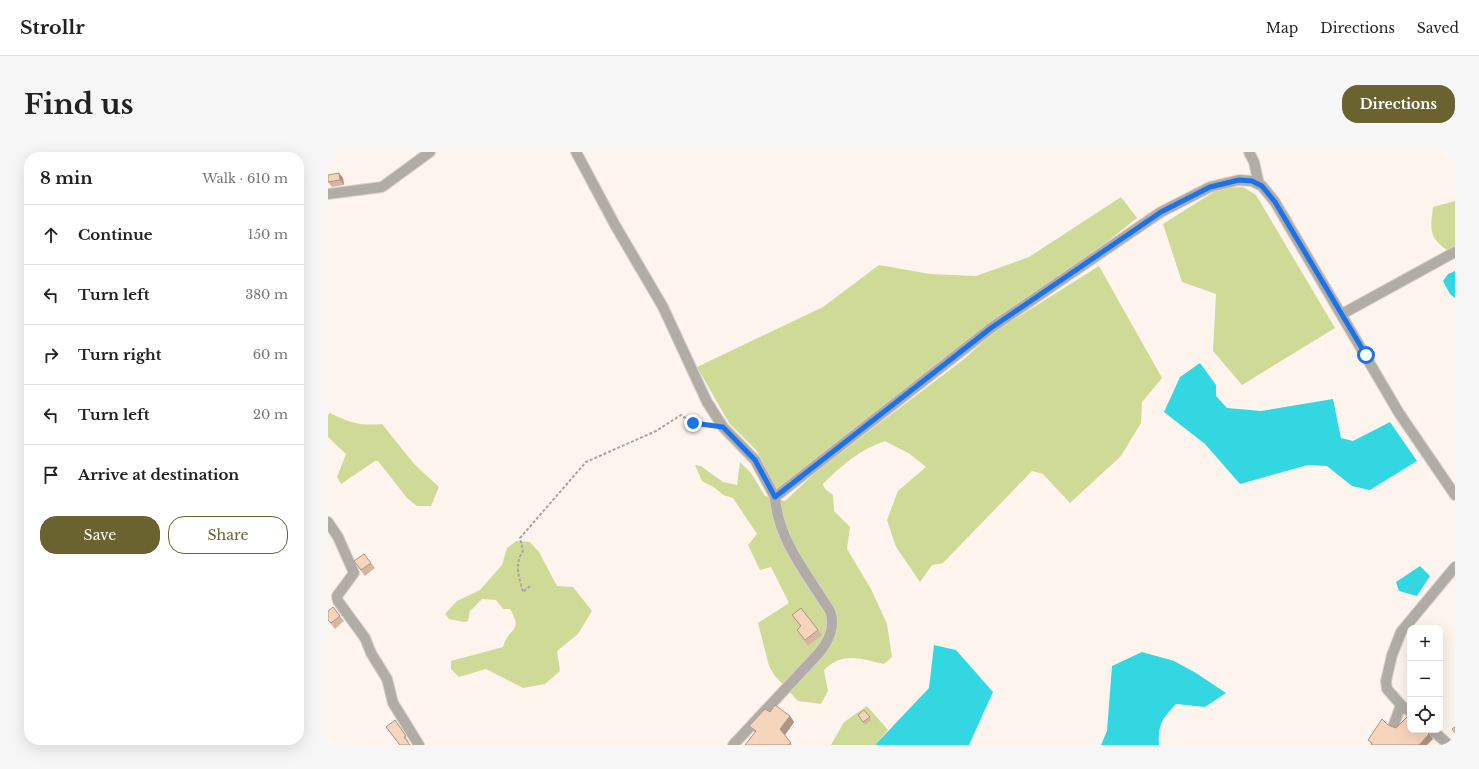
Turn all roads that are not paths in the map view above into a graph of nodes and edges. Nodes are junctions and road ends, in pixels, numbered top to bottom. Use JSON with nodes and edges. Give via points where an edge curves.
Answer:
{"nodes":[{"id":1,"x":430,"y":152,"type":"edge"},
{"id":2,"x":576,"y":152,"type":"edge"},
{"id":3,"x":1249,"y":152,"type":"edge"},
{"id":4,"x":1258,"y":184,"type":"junction"},
{"id":5,"x":328,"y":194,"type":"edge"},
{"id":6,"x":1455,"y":252,"type":"edge"},
{"id":7,"x":1342,"y":314,"type":"junction"},
{"id":8,"x":1455,"y":495,"type":"edge"},
{"id":9,"x":775,"y":497,"type":"junction"},
{"id":10,"x":328,"y":522,"type":"edge"},
{"id":11,"x":1455,"y":567,"type":"edge"},
{"id":12,"x":1401,"y":705,"type":"junction"},
{"id":13,"x":1407,"y":710,"type":"edge"},
{"id":14,"x":1394,"y":724,"type":"dead end"},
{"id":15,"x":1435,"y":733,"type":"edge"},
{"id":16,"x":419,"y":745,"type":"edge"},
{"id":17,"x":733,"y":745,"type":"edge"},
{"id":18,"x":1449,"y":745,"type":"edge"}],
"edges":[{"from":1,"to":5,"type":"street","via":[[382,187]]},
{"from":2,"to":9,"type":"street","via":[[663,307],[707,402],[723,427],[755,460]]},
{"from":3,"to":4,"type":"street","via":[[1254,162]]},
{"from":4,"to":7,"type":"street","via":[[1267,190],[1280,208]]},
{"from":4,"to":9,"type":"street","via":[[1239,180],[1210,187],[1175,204],[1132,231],[991,328]]},
{"from":6,"to":7,"type":"street"},
{"from":7,"to":8,"type":"street","via":[[1399,413]]},
{"from":9,"to":17,"type":"street","via":[[778,519],[785,539],[830,611],[833,622],[826,643],[818,653]]},
{"from":10,"to":16,"type":"street","via":[[338,537],[354,573],[337,596],[338,601],[365,638],[387,679],[393,702]]},
{"from":11,"to":12,"type":"street","via":[[1397,640],[1386,681],[1387,688]]},
{"from":12,"to":13,"type":"street"},
{"from":12,"to":14,"type":"street"},
{"from":15,"to":18,"type":"street"}]}
